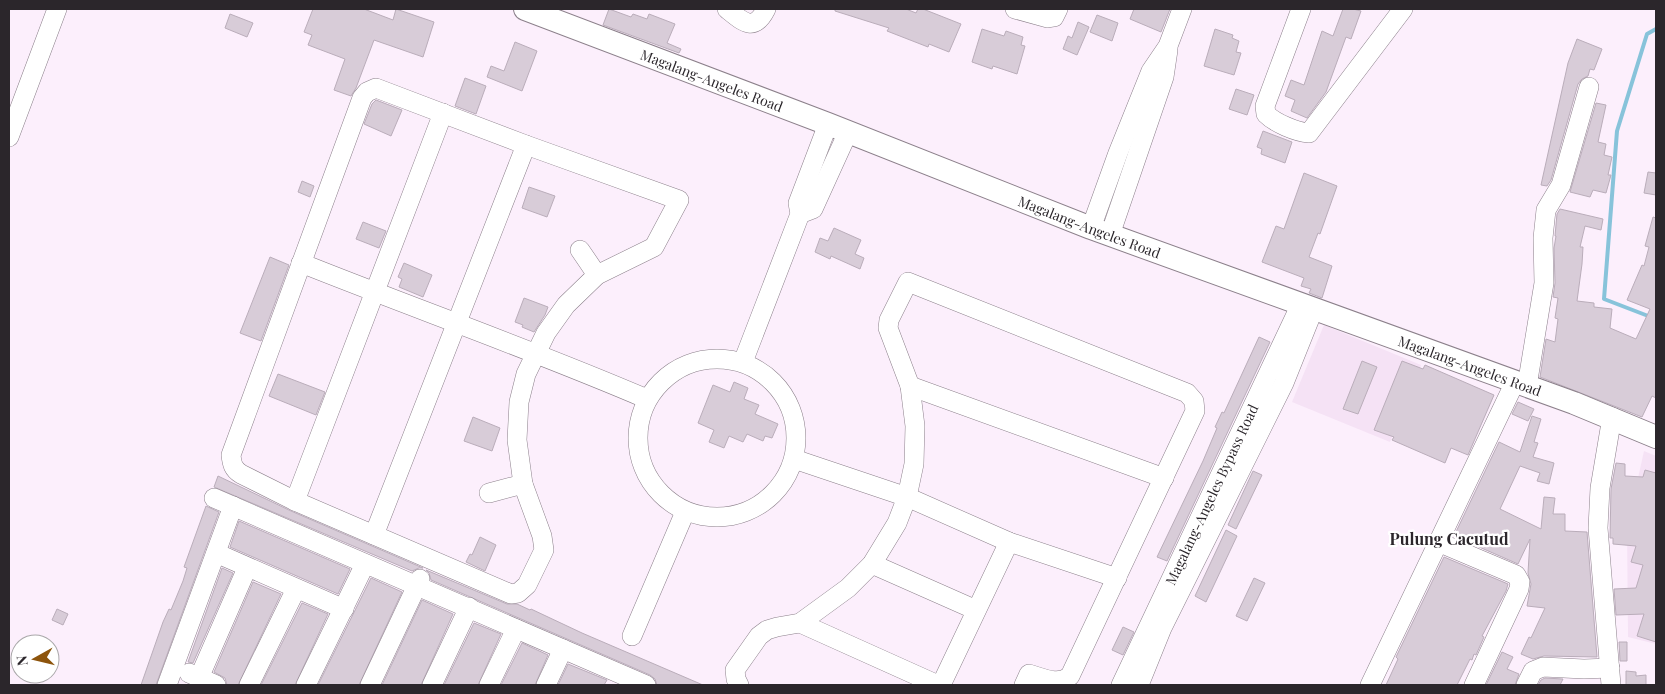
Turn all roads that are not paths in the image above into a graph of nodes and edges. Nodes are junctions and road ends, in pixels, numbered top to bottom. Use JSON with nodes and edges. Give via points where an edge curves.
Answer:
{"nodes":[{"id":1,"x":57,"y":9,"type":"edge"},
{"id":2,"x":524,"y":9,"type":"edge"},
{"id":3,"x":727,"y":9,"type":"edge"},
{"id":4,"x":766,"y":9,"type":"edge"},
{"id":5,"x":1015,"y":9,"type":"edge"},
{"id":6,"x":1182,"y":9,"type":"edge"},
{"id":7,"x":1301,"y":9,"type":"edge"},
{"id":8,"x":1402,"y":9,"type":"edge"},
{"id":9,"x":1057,"y":10,"type":"edge"},
{"id":10,"x":1589,"y":87,"type":"dead end"},
{"id":11,"x":443,"y":113,"type":"junction"},
{"id":12,"x":838,"y":128,"type":"junction"},
{"id":13,"x":9,"y":137,"type":"edge"},
{"id":14,"x":526,"y":145,"type":"junction"},
{"id":15,"x":1127,"y":156,"type":"junction"},
{"id":16,"x":1108,"y":181,"type":"junction"},
{"id":17,"x":1126,"y":187,"type":"junction"},
{"id":18,"x":1100,"y":232,"type":"junction"},
{"id":19,"x":580,"y":250,"type":"dead end"},
{"id":20,"x":301,"y":263,"type":"junction"},
{"id":21,"x":597,"y":275,"type":"junction"},
{"id":22,"x":375,"y":293,"type":"junction"},
{"id":23,"x":1308,"y":306,"type":"junction"},
{"id":24,"x":455,"y":324,"type":"junction"},
{"id":25,"x":536,"y":353,"type":"junction"},
{"id":26,"x":743,"y":362,"type":"junction"},
{"id":27,"x":1521,"y":384,"type":"junction"},
{"id":28,"x":910,"y":386,"type":"junction"},
{"id":29,"x":647,"y":399,"type":"junction"},
{"id":30,"x":1612,"y":418,"type":"junction"},
{"id":31,"x":1656,"y":437,"type":"edge"},
{"id":32,"x":794,"y":458,"type":"junction"},
{"id":33,"x":1164,"y":478,"type":"junction"},
{"id":34,"x":523,"y":484,"type":"junction"},
{"id":35,"x":489,"y":493,"type":"dead end"},
{"id":36,"x":907,"y":497,"type":"junction"},
{"id":37,"x":214,"y":498,"type":"dead end"},
{"id":38,"x":295,"y":501,"type":"junction"},
{"id":39,"x":233,"y":506,"type":"junction"},
{"id":40,"x":686,"y":512,"type":"junction"},
{"id":41,"x":374,"y":535,"type":"junction"},
{"id":42,"x":1009,"y":542,"type":"junction"},
{"id":43,"x":1438,"y":542,"type":"junction"},
{"id":44,"x":216,"y":553,"type":"junction"},
{"id":45,"x":366,"y":564,"type":"junction"},
{"id":46,"x":872,"y":564,"type":"junction"},
{"id":47,"x":247,"y":568,"type":"junction"},
{"id":48,"x":1117,"y":578,"type":"junction"},
{"id":49,"x":418,"y":582,"type":"junction"},
{"id":50,"x":296,"y":589,"type":"junction"},
{"id":51,"x":469,"y":607,"type":"junction"},
{"id":52,"x":344,"y":609,"type":"junction"},
{"id":53,"x":976,"y":610,"type":"junction"},
{"id":54,"x":800,"y":623,"type":"junction"},
{"id":55,"x":516,"y":629,"type":"junction"},
{"id":56,"x":632,"y":636,"type":"dead end"},
{"id":57,"x":563,"y":649,"type":"junction"},
{"id":58,"x":174,"y":667,"type":"junction"},
{"id":59,"x":1610,"y":676,"type":"edge"},
{"id":60,"x":620,"y":680,"type":"edge"},
{"id":61,"x":208,"y":681,"type":"edge"},
{"id":62,"x":167,"y":685,"type":"edge"},
{"id":63,"x":249,"y":685,"type":"edge"},
{"id":64,"x":306,"y":685,"type":"edge"},
{"id":65,"x":370,"y":685,"type":"edge"},
{"id":66,"x":432,"y":685,"type":"edge"},
{"id":67,"x":489,"y":685,"type":"edge"},
{"id":68,"x":546,"y":685,"type":"edge"},
{"id":69,"x":646,"y":685,"type":"edge"},
{"id":70,"x":739,"y":685,"type":"edge"},
{"id":71,"x":940,"y":685,"type":"edge"},
{"id":72,"x":1024,"y":685,"type":"edge"},
{"id":73,"x":1121,"y":685,"type":"edge"},
{"id":74,"x":1139,"y":685,"type":"edge"},
{"id":75,"x":1370,"y":685,"type":"edge"},
{"id":76,"x":1474,"y":685,"type":"edge"},
{"id":77,"x":1526,"y":685,"type":"edge"}],
"edges":[{"from":1,"to":13,"type":"street"},
{"from":2,"to":12,"type":"main road","name":"Magalang-Angeles Road"},
{"from":3,"to":4,"type":"street","via":[[745,23],[753,23],[758,22]]},
{"from":5,"to":9,"type":"street","via":[[1048,18],[1054,18]]},
{"from":6,"to":15,"type":"street","via":[[1168,46],[1151,71],[1143,114]]},
{"from":7,"to":8,"type":"street","via":[[1266,106],[1266,114],[1309,133]]},
{"from":10,"to":27,"type":"street","via":[[1562,185],[1546,210],[1544,283]]},
{"from":11,"to":14,"type":"street"},
{"from":11,"to":20,"type":"street","via":[[376,88],[367,92],[362,98]]},
{"from":11,"to":22,"type":"street"},
{"from":12,"to":18,"type":"main road","name":"Magalang-Angeles Road"},
{"from":12,"to":26,"type":"street","via":[[800,197],[800,214]]},
{"from":14,"to":21,"type":"street","via":[[679,200],[654,247]]},
{"from":14,"to":24,"type":"street"},
{"from":15,"to":16,"type":"street"},
{"from":15,"to":17,"type":"street"},
{"from":16,"to":17,"type":"street"},
{"from":16,"to":18,"type":"street"},
{"from":17,"to":18,"type":"street"},
{"from":18,"to":23,"type":"main road","name":"Magalang-Angeles Road"},
{"from":19,"to":21,"type":"street"},
{"from":20,"to":22,"type":"street"},
{"from":20,"to":38,"type":"street","via":[[231,455],[234,470]]},
{"from":21,"to":25,"type":"street","via":[[566,305]]},
{"from":22,"to":24,"type":"street"},
{"from":22,"to":38,"type":"street"},
{"from":23,"to":27,"type":"main road","name":"Magalang-Angeles Road"},
{"from":23,"to":73,"type":"street","name":"Magalang-Angeles Bypass Road"},
{"from":23,"to":74,"type":"street","name":"Magalang-Angeles Bypass Road","via":[[1284,383],[1162,628]]},
{"from":24,"to":25,"type":"street"},
{"from":24,"to":41,"type":"street"},
{"from":25,"to":29,"type":"street"},
{"from":25,"to":34,"type":"street","via":[[526,374],[519,402],[517,440]]},
{"from":26,"to":29,"type":"street","via":[[712,358],[690,363],[660,382]]},
{"from":26,"to":32,"type":"street","via":[[759,370],[782,390],[793,412],[797,438]]},
{"from":27,"to":30,"type":"main road","name":"Magalang-Angeles Road"},
{"from":27,"to":43,"type":"street"},
{"from":28,"to":33,"type":"street"},
{"from":28,"to":33,"type":"street","via":[[888,328],[908,282],[1187,393],[1194,400],[1195,411]]},
{"from":28,"to":36,"type":"street","via":[[915,426],[914,464]]},
{"from":29,"to":40,"type":"street","via":[[638,432],[640,458],[650,482],[664,498]]},
{"from":30,"to":31,"type":"main road","name":"Magalang-Angeles Road"},
{"from":30,"to":59,"type":"street","via":[[1600,488],[1598,528]]},
{"from":32,"to":36,"type":"street"},
{"from":32,"to":40,"type":"street","via":[[785,481],[765,503],[742,515],[706,518]]},
{"from":33,"to":48,"type":"street"},
{"from":34,"to":35,"type":"street"},
{"from":34,"to":41,"type":"street","via":[[544,550],[527,585],[518,593],[511,594]]},
{"from":36,"to":42,"type":"street"},
{"from":36,"to":46,"type":"street","via":[[897,523]]},
{"from":37,"to":39,"type":"street"},
{"from":38,"to":41,"type":"street"},
{"from":39,"to":44,"type":"street"},
{"from":39,"to":45,"type":"street"},
{"from":40,"to":56,"type":"street"},
{"from":42,"to":48,"type":"street"},
{"from":42,"to":53,"type":"street"},
{"from":43,"to":75,"type":"street"},
{"from":43,"to":76,"type":"street","via":[[1516,575],[1520,582]]},
{"from":44,"to":47,"type":"street"},
{"from":44,"to":58,"type":"street"},
{"from":45,"to":49,"type":"street"},
{"from":45,"to":52,"type":"street"},
{"from":46,"to":53,"type":"street"},
{"from":46,"to":54,"type":"street","via":[[848,588]]},
{"from":47,"to":50,"type":"street"},
{"from":47,"to":61,"type":"street"},
{"from":48,"to":72,"type":"street","via":[[1070,676],[1058,682],[1029,674]]},
{"from":49,"to":51,"type":"street"},
{"from":49,"to":65,"type":"street"},
{"from":50,"to":52,"type":"street"},
{"from":50,"to":63,"type":"street"},
{"from":51,"to":55,"type":"street"},
{"from":51,"to":66,"type":"street"},
{"from":52,"to":64,"type":"street"},
{"from":53,"to":71,"type":"street"},
{"from":54,"to":70,"type":"street","via":[[776,627],[759,636],[735,670]]},
{"from":54,"to":71,"type":"street"},
{"from":55,"to":57,"type":"street"},
{"from":55,"to":67,"type":"street"},
{"from":57,"to":60,"type":"street"},
{"from":57,"to":68,"type":"street"},
{"from":58,"to":61,"type":"street"},
{"from":58,"to":62,"type":"street"},
{"from":59,"to":77,"type":"street","via":[[1584,669],[1543,666],[1532,671]]},
{"from":60,"to":69,"type":"street"}]}
